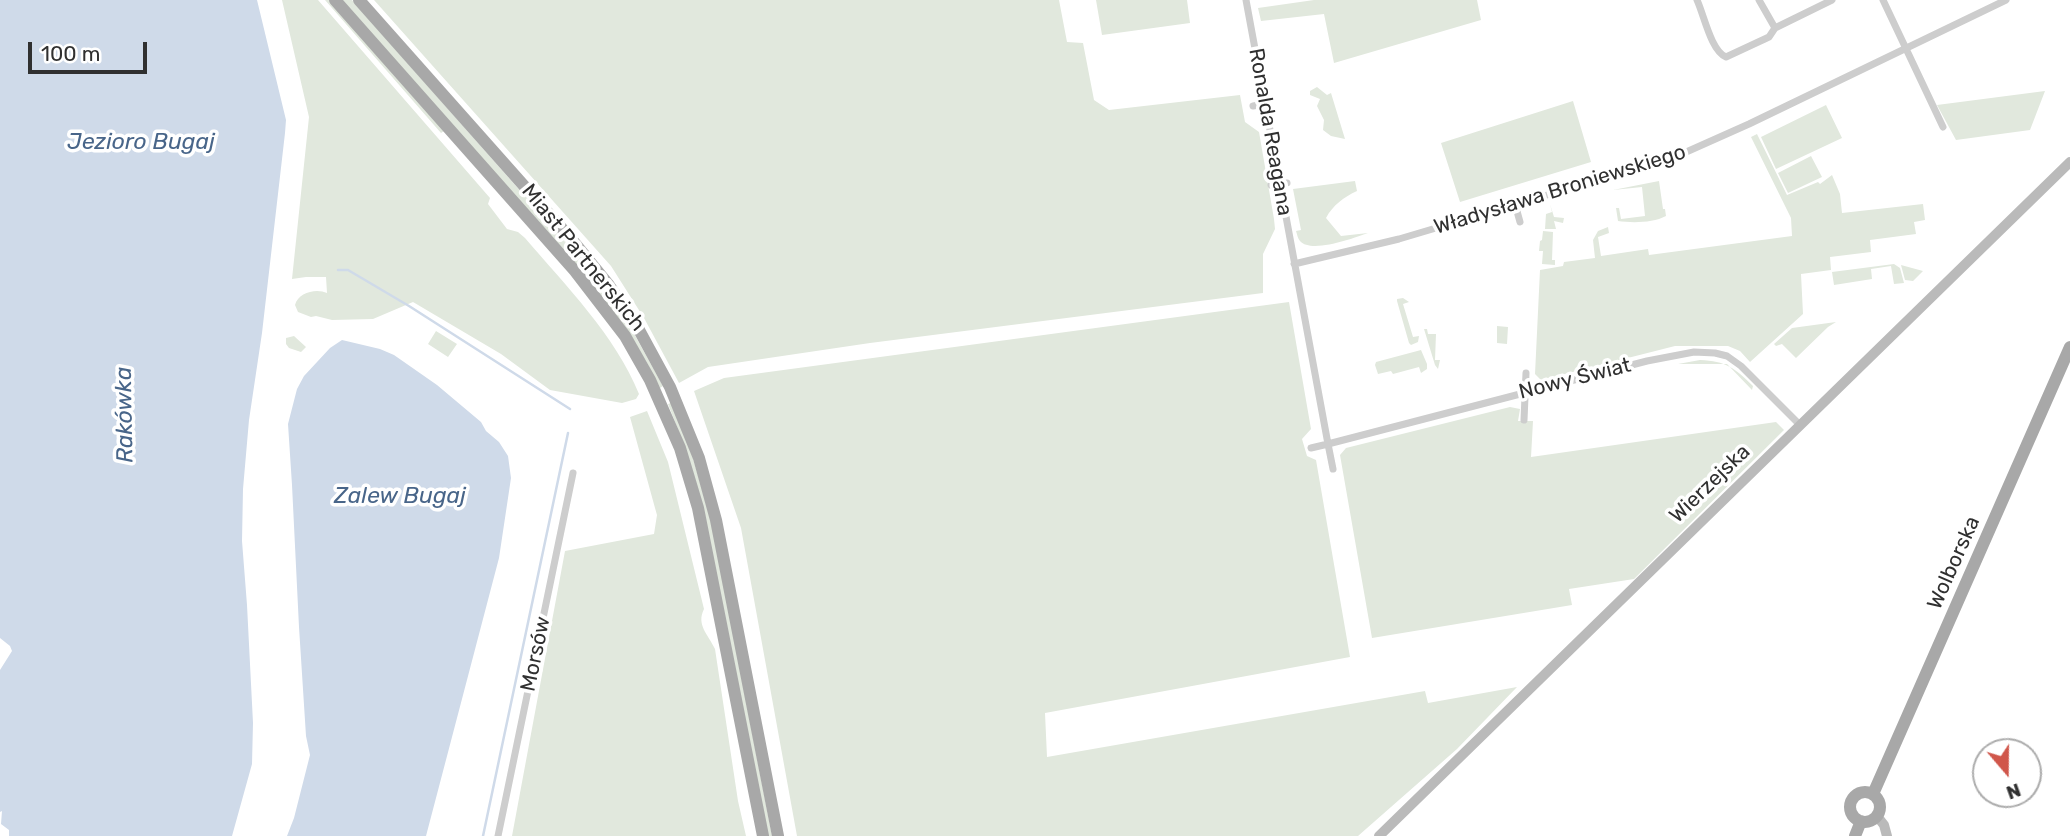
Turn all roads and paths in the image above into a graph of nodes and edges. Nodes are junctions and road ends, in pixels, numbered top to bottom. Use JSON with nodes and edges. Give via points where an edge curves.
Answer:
{"nodes":[{"id":1,"x":335,"y":0,"type":"edge"},
{"id":2,"x":359,"y":0,"type":"edge"},
{"id":3,"x":1246,"y":0,"type":"edge"},
{"id":4,"x":1697,"y":0,"type":"edge"},
{"id":5,"x":1759,"y":0,"type":"edge"},
{"id":6,"x":1832,"y":0,"type":"edge"},
{"id":7,"x":1883,"y":0,"type":"edge"},
{"id":8,"x":2006,"y":0,"type":"edge"},
{"id":9,"x":1774,"y":28,"type":"junction"},
{"id":10,"x":1906,"y":47,"type":"junction"},
{"id":11,"x":1265,"y":104,"type":"junction"},
{"id":12,"x":1253,"y":106,"type":"dead end"},
{"id":13,"x":1943,"y":127,"type":"dead end"},
{"id":14,"x":2070,"y":162,"type":"edge"},
{"id":15,"x":1284,"y":183,"type":"junction"},
{"id":16,"x":1270,"y":186,"type":"dead end"},
{"id":17,"x":1515,"y":204,"type":"junction"},
{"id":18,"x":1520,"y":222,"type":"dead end"},
{"id":19,"x":1294,"y":264,"type":"junction"},
{"id":20,"x":2070,"y":347,"type":"edge"},
{"id":21,"x":1526,"y":373,"type":"dead end"},
{"id":22,"x":1524,"y":392,"type":"junction"},
{"id":23,"x":1524,"y":421,"type":"dead end"},
{"id":24,"x":1799,"y":424,"type":"junction"},
{"id":25,"x":1328,"y":444,"type":"junction"},
{"id":26,"x":1311,"y":448,"type":"dead end"},
{"id":27,"x":1333,"y":469,"type":"dead end"},
{"id":28,"x":573,"y":473,"type":"dead end"},
{"id":29,"x":1873,"y":794,"type":"junction"},
{"id":30,"x":1877,"y":816,"type":"junction"},
{"id":31,"x":1861,"y":821,"type":"junction"},
{"id":32,"x":498,"y":836,"type":"edge"},
{"id":33,"x":763,"y":836,"type":"edge"},
{"id":34,"x":778,"y":836,"type":"edge"},
{"id":35,"x":1379,"y":836,"type":"edge"},
{"id":36,"x":1855,"y":836,"type":"edge"},
{"id":37,"x":1887,"y":836,"type":"edge"}],
"edges":[{"from":1,"to":33,"type":"main road","name":"Miast Partnerskich","via":[[575,271],[625,336],[654,387],[680,448],[698,508]]},
{"from":2,"to":34,"type":"main road","name":"Miast Partnerskich","via":[[608,284],[670,387],[694,443],[714,512]]},
{"from":3,"to":11,"type":"street","name":"Ronalda Reagana"},
{"from":4,"to":9,"type":"street","via":[[1710,36],[1724,57],[1769,37]]},
{"from":5,"to":9,"type":"street"},
{"from":6,"to":9,"type":"street"},
{"from":7,"to":10,"type":"street"},
{"from":8,"to":10,"type":"street","name":"Władysława Broniewskiego"},
{"from":10,"to":13,"type":"street"},
{"from":10,"to":17,"type":"street","name":"Władysława Broniewskiego","via":[[1675,157]]},
{"from":11,"to":12,"type":"street"},
{"from":11,"to":15,"type":"street","name":"Ronalda Reagana"},
{"from":14,"to":24,"type":"street","name":"Wierzejska"},
{"from":15,"to":16,"type":"street"},
{"from":15,"to":19,"type":"street","name":"Ronalda Reagana"},
{"from":17,"to":18,"type":"street"},
{"from":17,"to":19,"type":"street","name":"Władysława Broniewskiego"},
{"from":19,"to":25,"type":"street"},
{"from":20,"to":29,"type":"main road","name":"Wolborska"},
{"from":21,"to":22,"type":"street"},
{"from":22,"to":23,"type":"street"},
{"from":22,"to":24,"type":"street","name":"Nowy Świat","via":[[1667,356],[1714,353],[1737,362]]},
{"from":22,"to":25,"type":"street","name":"Nowy Świat"},
{"from":24,"to":35,"type":"street","name":"Wierzejska"},
{"from":25,"to":26,"type":"street","name":"Nowy Świat"},
{"from":25,"to":27,"type":"street"},
{"from":28,"to":32,"type":"street","name":"Morsów"},
{"from":29,"to":30,"type":"main road","via":[[1880,804]]},
{"from":29,"to":31,"type":"main road","via":[[1861,793],[1852,801],[1852,813]]},
{"from":30,"to":31,"type":"main road"},
{"from":30,"to":37,"type":"street"},
{"from":31,"to":36,"type":"main road"}]}
